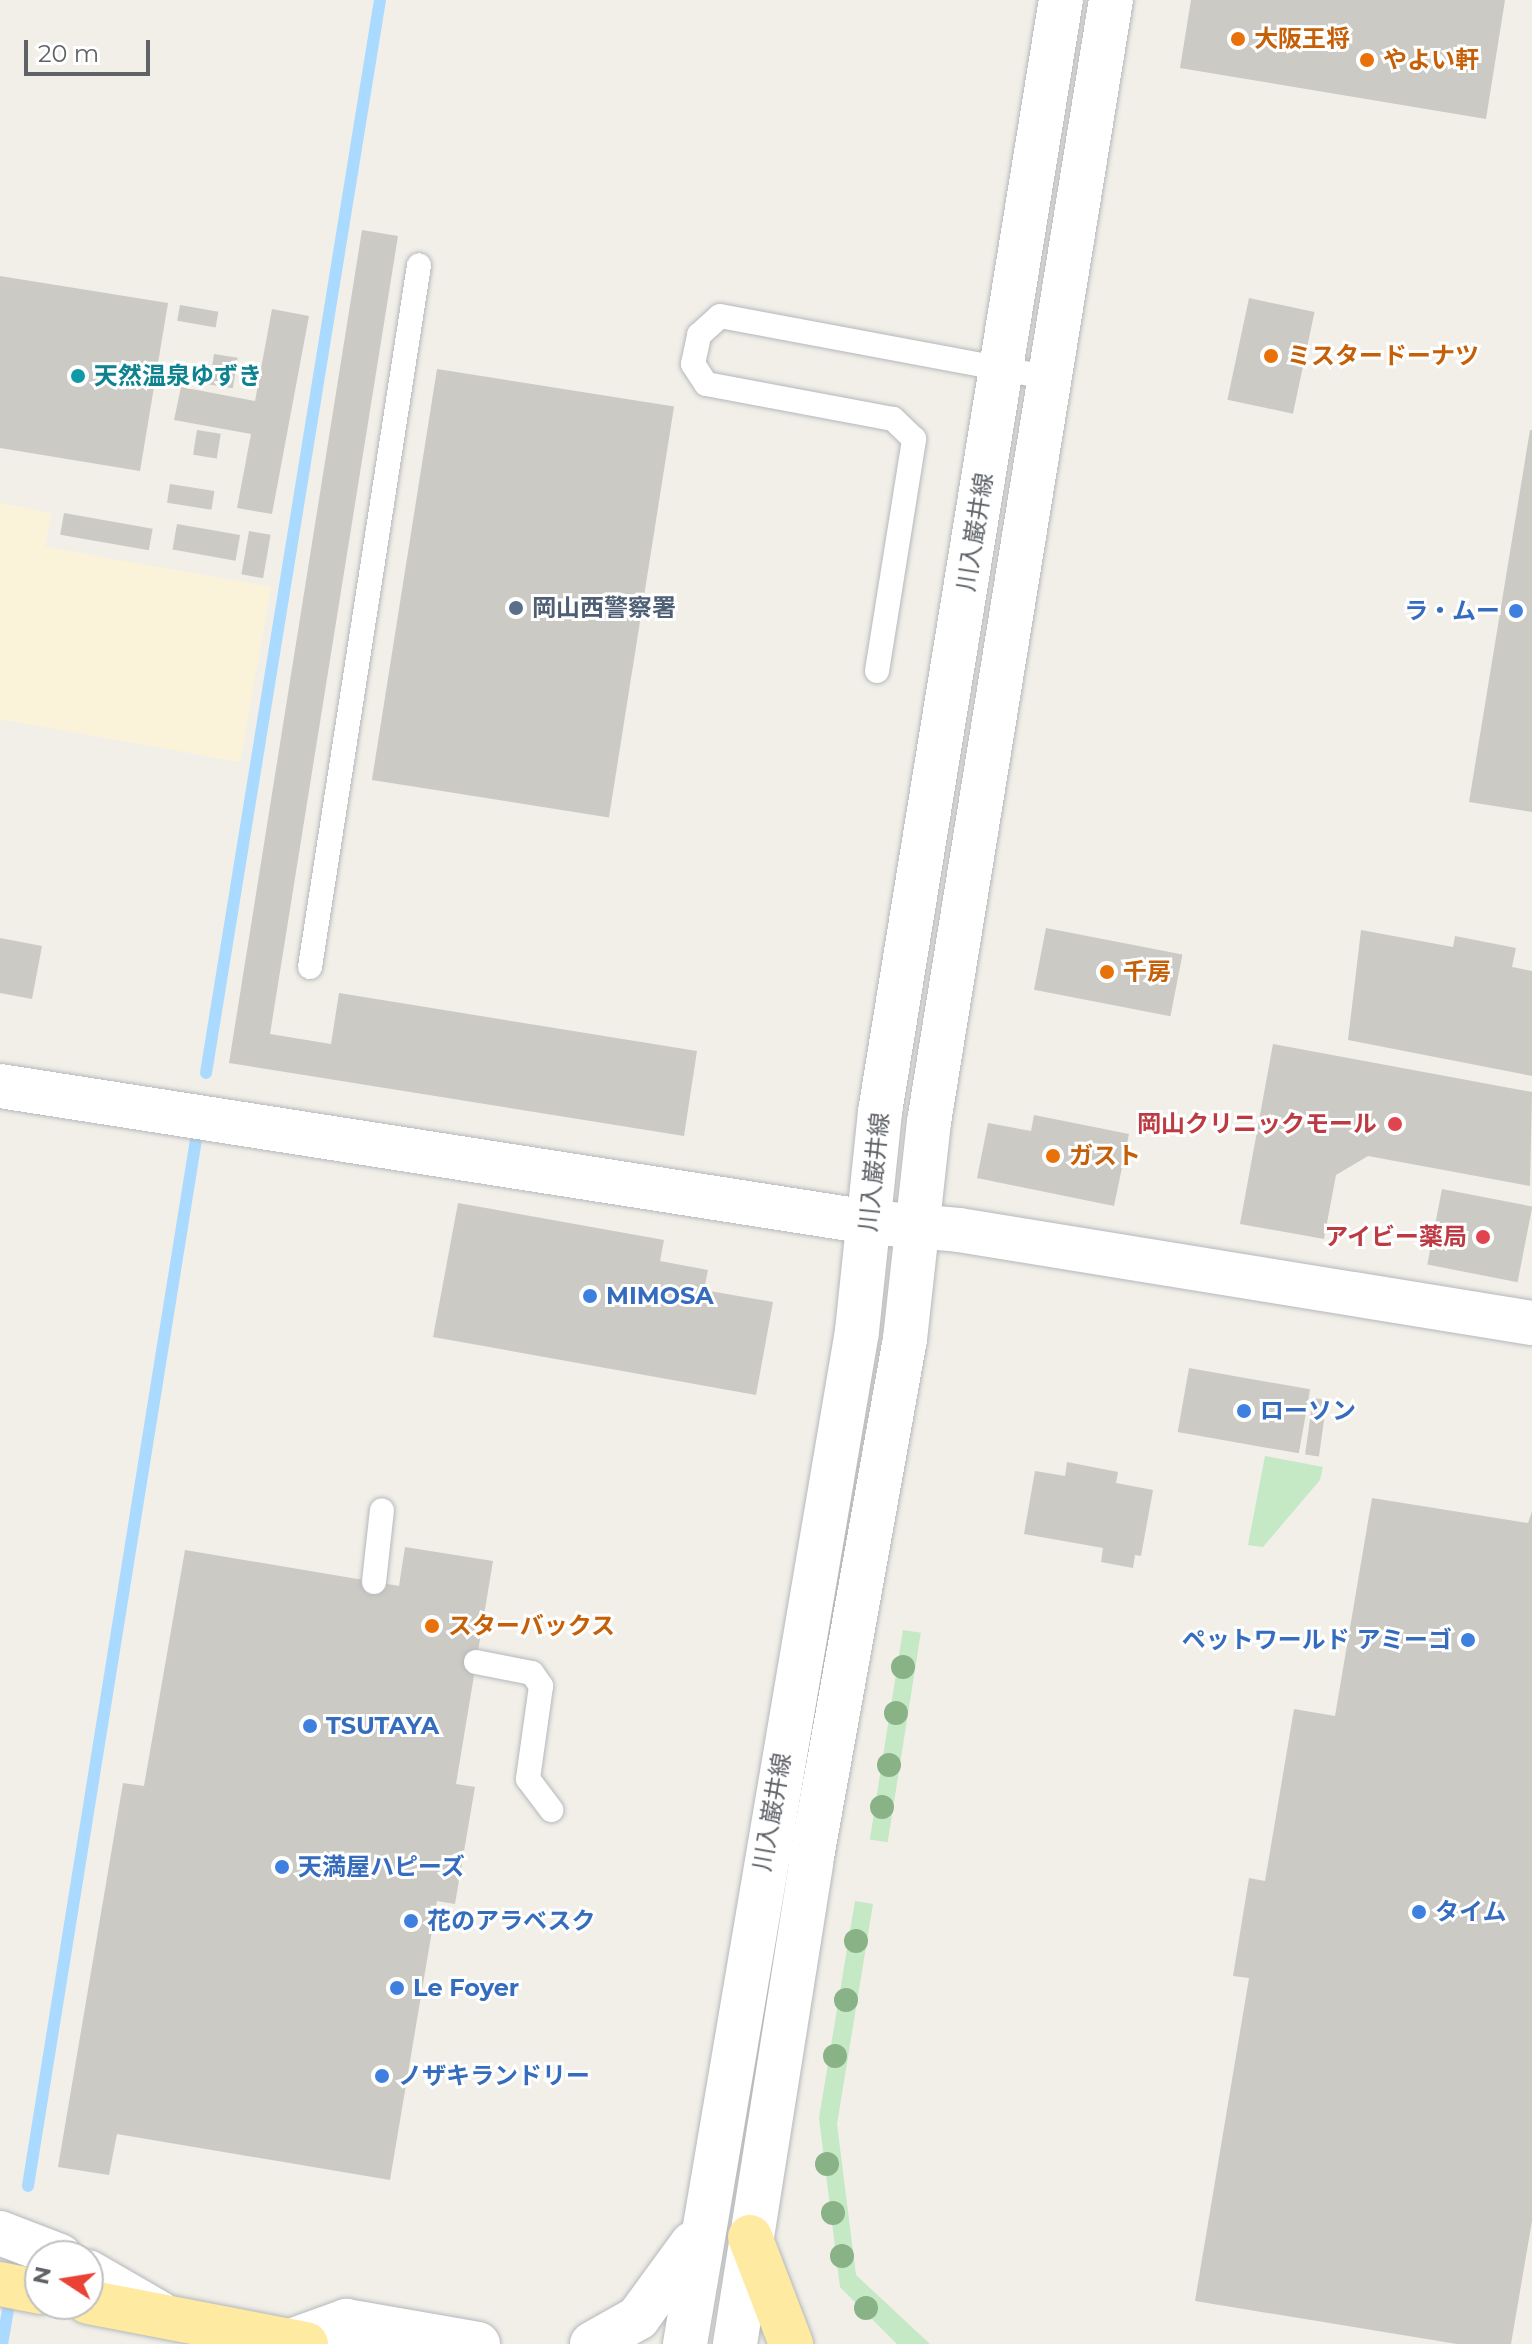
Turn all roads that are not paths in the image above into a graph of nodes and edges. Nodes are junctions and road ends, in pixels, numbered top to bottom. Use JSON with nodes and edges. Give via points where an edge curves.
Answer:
{"nodes":[{"id":1,"x":1061,"y":0,"type":"edge"},
{"id":2,"x":1111,"y":0,"type":"edge"},
{"id":3,"x":419,"y":265,"type":"dead end"},
{"id":4,"x":1002,"y":368,"type":"junction"},
{"id":5,"x":1051,"y":378,"type":"junction"},
{"id":6,"x":877,"y":671,"type":"dead end"},
{"id":7,"x":310,"y":967,"type":"dead end"},
{"id":8,"x":0,"y":1086,"type":"edge"},
{"id":9,"x":868,"y":1222,"type":"junction"},
{"id":10,"x":917,"y":1227,"type":"junction"},
{"id":11,"x":1532,"y":1323,"type":"edge"},
{"id":12,"x":382,"y":1510,"type":"dead end"},
{"id":13,"x":374,"y":1582,"type":"dead end"},
{"id":14,"x":476,"y":1662,"type":"dead end"},
{"id":15,"x":551,"y":1810,"type":"dead end"},
{"id":16,"x":699,"y":2232,"type":"junction"},
{"id":17,"x":0,"y":2233,"type":"edge"},
{"id":18,"x":750,"y":2237,"type":"junction"},
{"id":19,"x":24,"y":2242,"type":"edge"},
{"id":20,"x":104,"y":2281,"type":"edge"},
{"id":21,"x":0,"y":2284,"type":"edge"},
{"id":22,"x":24,"y":2289,"type":"edge"},
{"id":23,"x":104,"y":2305,"type":"edge"},
{"id":24,"x":166,"y":2317,"type":"junction"},
{"id":25,"x":298,"y":2342,"type":"edge"},
{"id":26,"x":478,"y":2344,"type":"edge"},
{"id":27,"x":592,"y":2344,"type":"edge"},
{"id":28,"x":685,"y":2344,"type":"edge"},
{"id":29,"x":735,"y":2344,"type":"edge"},
{"id":30,"x":791,"y":2344,"type":"edge"}],
"edges":[{"from":1,"to":4,"type":"main road","name":"川入巌井線"},
{"from":2,"to":5,"type":"main road","name":"川入巌井線"},
{"from":3,"to":7,"type":"lane"},
{"from":4,"to":5,"type":"lane"},
{"from":4,"to":6,"type":"lane","via":[[720,316],[699,335],[693,364],[706,384],[893,419],[914,439]]},
{"from":4,"to":9,"type":"main road","name":"川入巌井線","via":[[883,1097]]},
{"from":5,"to":10,"type":"main road","name":"川入巌井線"},
{"from":8,"to":9,"type":"main road"},
{"from":9,"to":10,"type":"main road"},
{"from":9,"to":16,"type":"main road","name":"川入巌井線","via":[[857,1331]]},
{"from":10,"to":11,"type":"main road"},
{"from":10,"to":18,"type":"main road","name":"川入巌井線","via":[[905,1339]]},
{"from":12,"to":13,"type":"lane"},
{"from":14,"to":15,"type":"lane","via":[[532,1673],[541,1686],[528,1779]]},
{"from":16,"to":27,"type":"main road","via":[[638,2318]]},
{"from":16,"to":28,"type":"main road","name":"川入巌井線"},
{"from":17,"to":19,"type":"main road"},
{"from":18,"to":29,"type":"main road","name":"川入巌井線"},
{"from":18,"to":30,"type":"highway"},
{"from":20,"to":24,"type":"main road"},
{"from":21,"to":22,"type":"highway"},
{"from":23,"to":24,"type":"highway"},
{"from":24,"to":25,"type":"highway"},
{"from":25,"to":26,"type":"main road","via":[[346,2321]]}]}
